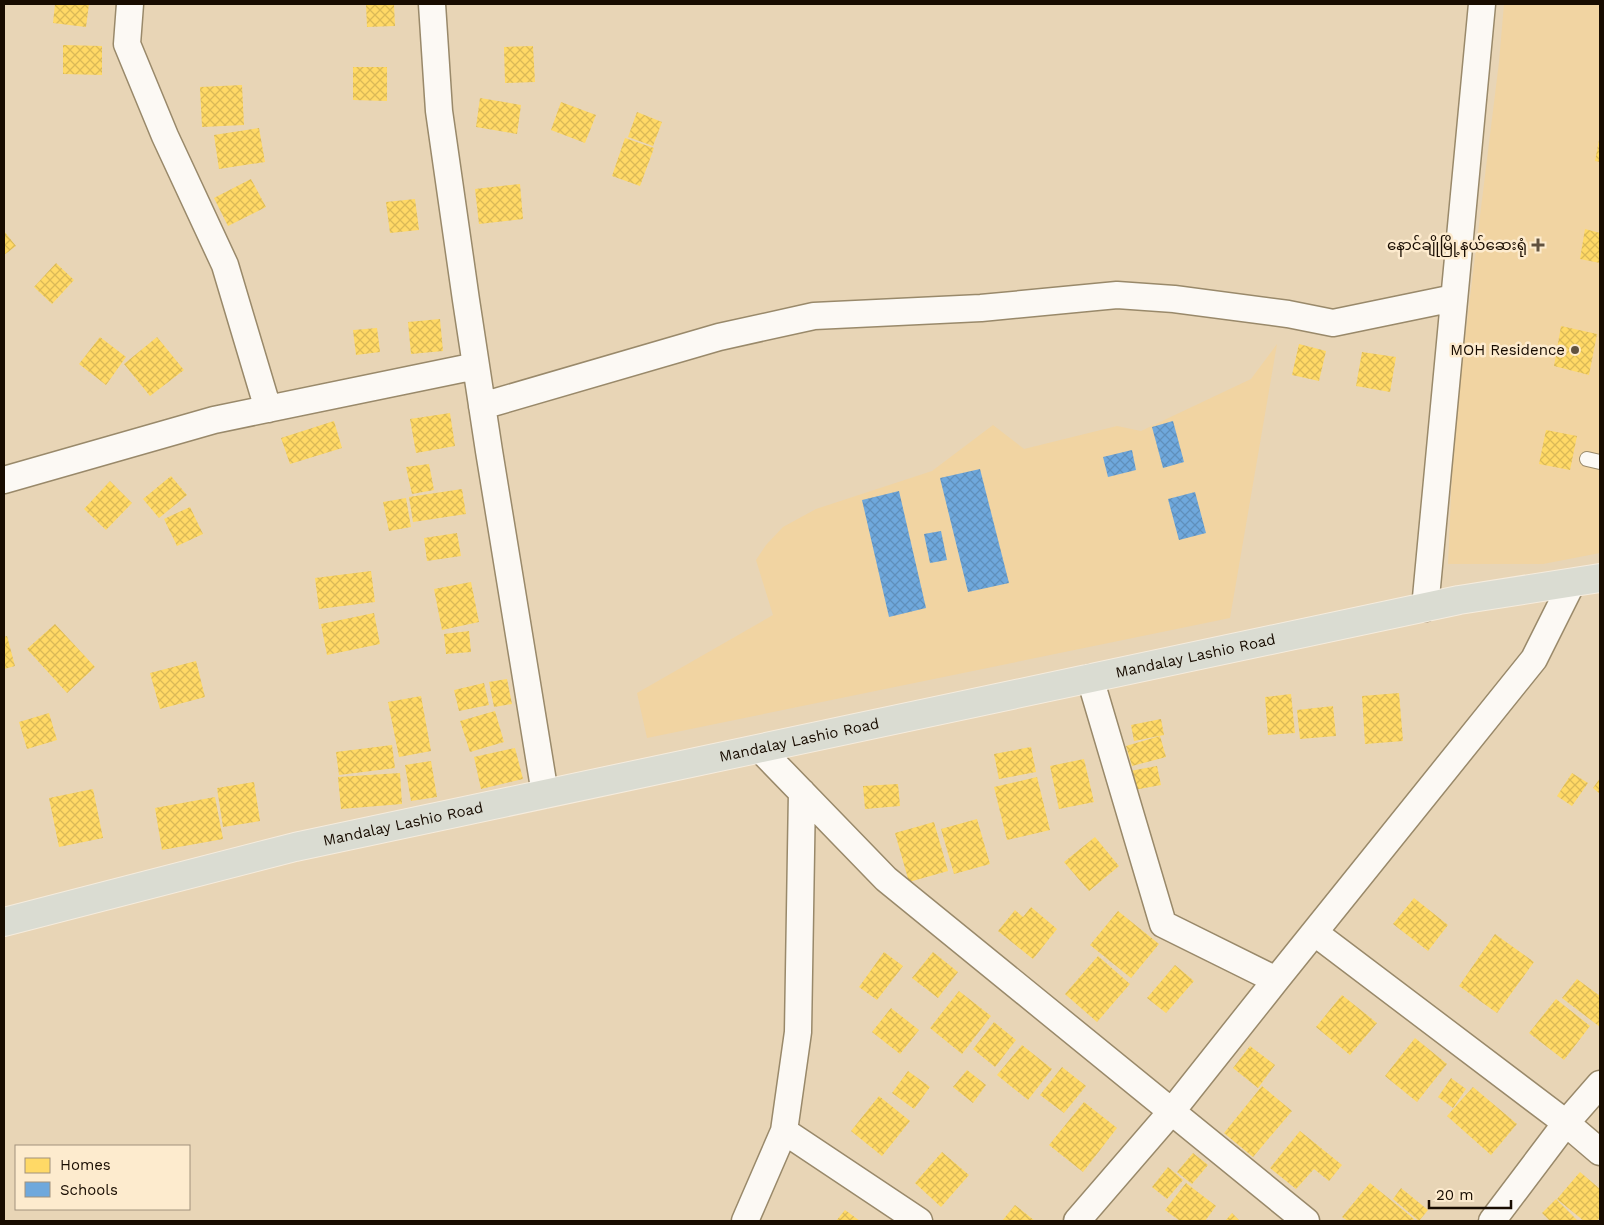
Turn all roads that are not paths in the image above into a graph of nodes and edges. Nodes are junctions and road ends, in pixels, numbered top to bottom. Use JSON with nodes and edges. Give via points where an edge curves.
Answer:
{"nodes":[{"id":1,"x":130,"y":4,"type":"edge"},
{"id":2,"x":432,"y":4,"type":"edge"},
{"id":3,"x":1482,"y":4,"type":"edge"},
{"id":4,"x":1454,"y":298,"type":"junction"},
{"id":5,"x":476,"y":366,"type":"junction"},
{"id":6,"x":482,"y":406,"type":"junction"},
{"id":7,"x":268,"y":409,"type":"junction"},
{"id":8,"x":4,"y":480,"type":"edge"},
{"id":9,"x":1600,"y":578,"type":"edge"},
{"id":10,"x":1572,"y":583,"type":"junction"},
{"id":11,"x":1425,"y":608,"type":"junction"},
{"id":12,"x":1090,"y":678,"type":"junction"},
{"id":13,"x":760,"y":749,"type":"junction"},
{"id":14,"x":802,"y":792,"type":"junction"},
{"id":15,"x":545,"y":794,"type":"junction"},
{"id":16,"x":4,"y":922,"type":"edge"},
{"id":17,"x":1315,"y":932,"type":"junction"},
{"id":18,"x":1276,"y":980,"type":"junction"},
{"id":19,"x":1600,"y":1084,"type":"edge"},
{"id":20,"x":1172,"y":1111,"type":"junction"},
{"id":21,"x":1566,"y":1123,"type":"junction"},
{"id":22,"x":784,"y":1131,"type":"junction"},
{"id":23,"x":1600,"y":1152,"type":"edge"},
{"id":24,"x":745,"y":1221,"type":"edge"},
{"id":25,"x":919,"y":1221,"type":"edge"},
{"id":26,"x":1077,"y":1221,"type":"edge"},
{"id":27,"x":1306,"y":1221,"type":"edge"},
{"id":28,"x":1492,"y":1221,"type":"edge"}],
"edges":[{"from":1,"to":7,"type":"street","via":[[127,44],[165,136],[225,265]]},
{"from":2,"to":5,"type":"street","via":[[439,111]]},
{"from":3,"to":4,"type":"street"},
{"from":4,"to":6,"type":"street","via":[[1333,323],[1174,299],[1117,295],[981,308],[814,316],[719,337]]},
{"from":4,"to":11,"type":"street"},
{"from":5,"to":6,"type":"street"},
{"from":5,"to":7,"type":"street"},
{"from":6,"to":15,"type":"street"},
{"from":7,"to":8,"type":"street","via":[[214,420]]},
{"from":9,"to":10,"type":"highway","name":"Mandalay Lashio Road"},
{"from":10,"to":11,"type":"highway","name":"Mandalay Lashio Road"},
{"from":10,"to":17,"type":"street","via":[[1534,659]]},
{"from":11,"to":12,"type":"highway","name":"Mandalay Lashio Road"},
{"from":12,"to":13,"type":"highway","name":"Mandalay Lashio Road"},
{"from":12,"to":18,"type":"street","via":[[1163,924]]},
{"from":13,"to":14,"type":"street"},
{"from":13,"to":15,"type":"highway","name":"Mandalay Lashio Road"},
{"from":14,"to":20,"type":"street","via":[[886,879]]},
{"from":14,"to":22,"type":"street","via":[[798,1032]]},
{"from":15,"to":16,"type":"highway","name":"Mandalay Lashio Road","via":[[295,847]]},
{"from":17,"to":18,"type":"street"},
{"from":17,"to":21,"type":"street"},
{"from":18,"to":20,"type":"street"},
{"from":19,"to":21,"type":"street"},
{"from":20,"to":26,"type":"street"},
{"from":20,"to":27,"type":"street"},
{"from":21,"to":23,"type":"street"},
{"from":21,"to":28,"type":"street"},
{"from":22,"to":24,"type":"street"},
{"from":22,"to":25,"type":"street"}]}
